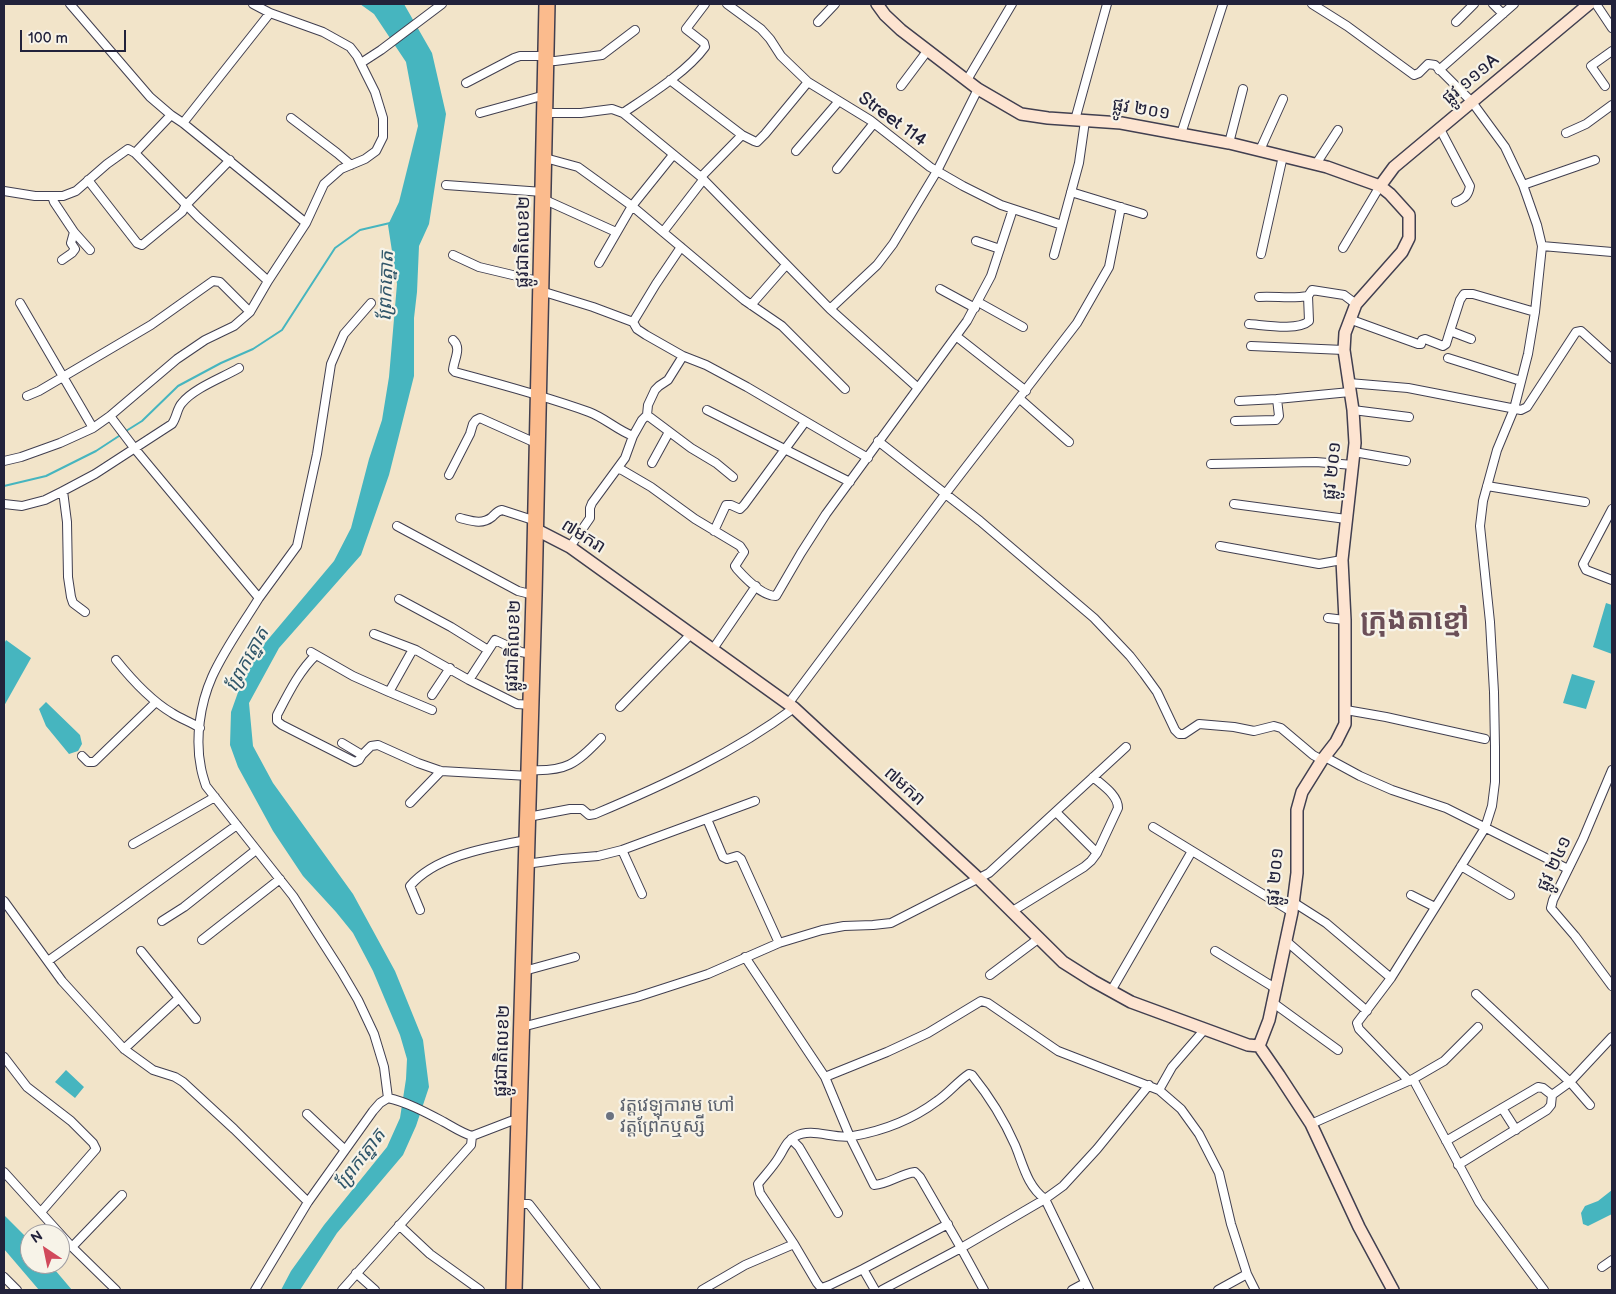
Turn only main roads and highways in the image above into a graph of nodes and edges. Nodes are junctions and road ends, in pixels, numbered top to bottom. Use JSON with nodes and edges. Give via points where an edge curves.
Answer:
{"nodes":[{"id":1,"x":548,"y":4,"type":"edge"},
{"id":2,"x":514,"y":1290,"type":"edge"}],
"edges":[{"from":1,"to":2,"type":"highway","name":"ផ្លូវជាតិលេខ២"}]}
